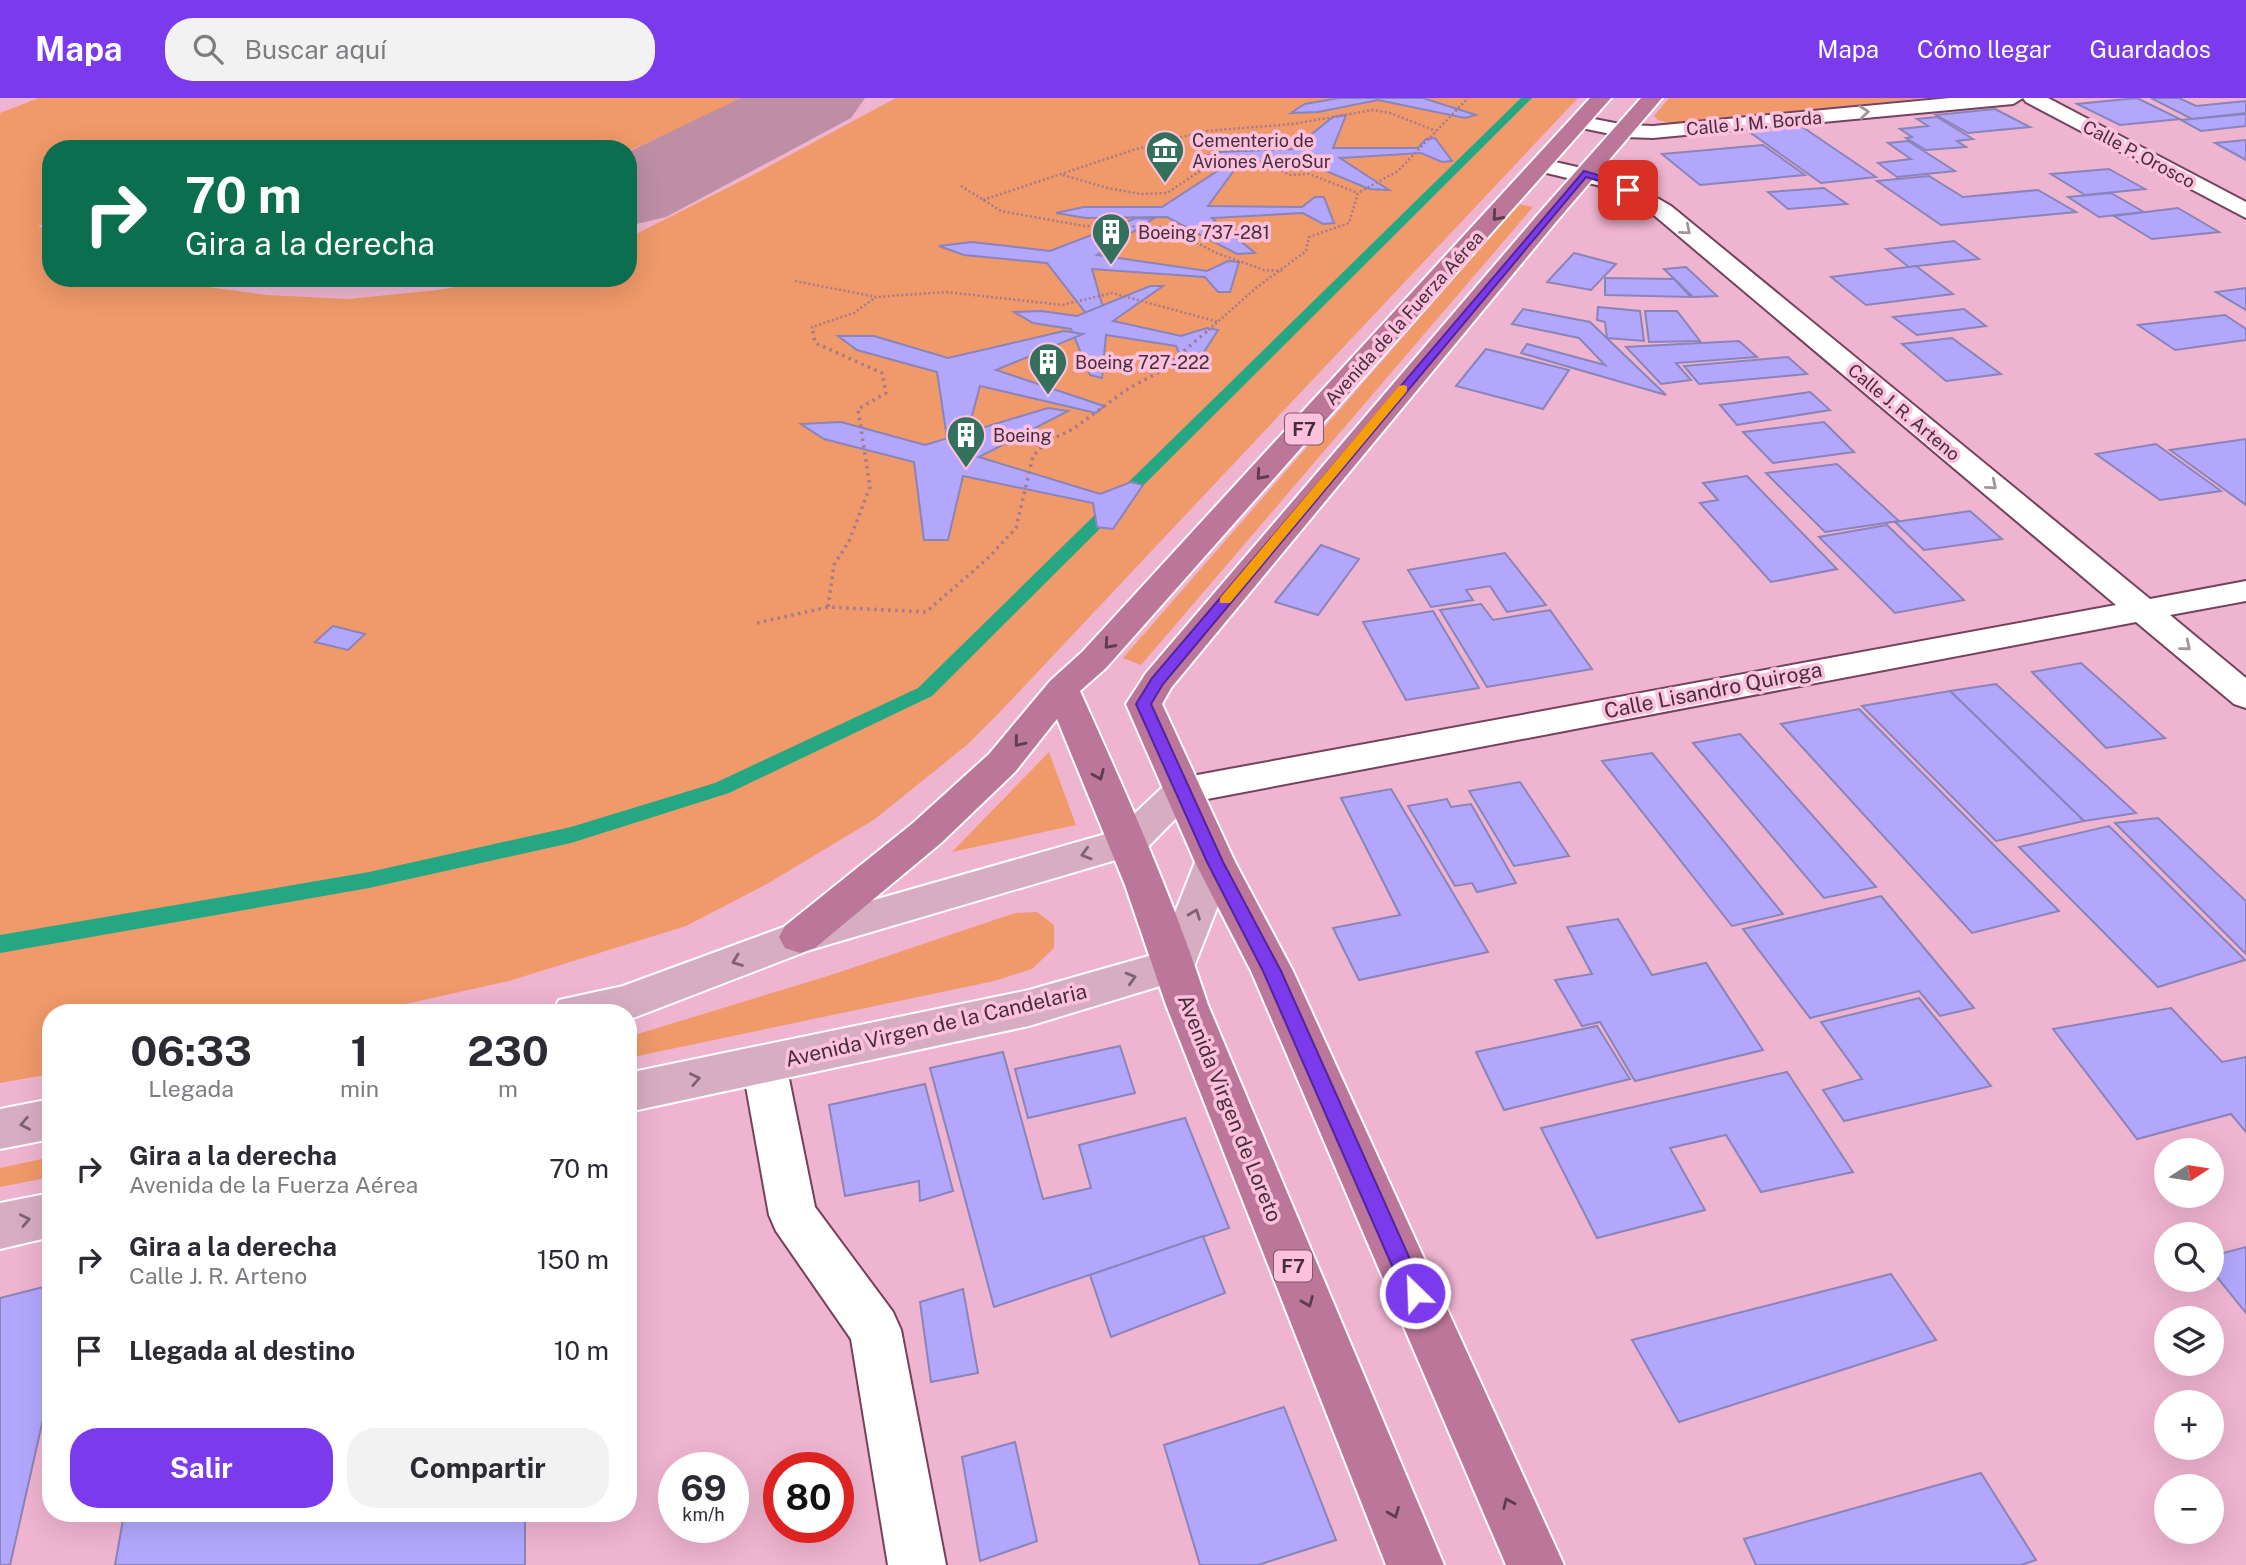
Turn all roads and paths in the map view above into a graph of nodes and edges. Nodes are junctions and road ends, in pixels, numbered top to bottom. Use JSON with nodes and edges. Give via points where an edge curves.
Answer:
{"nodes":[{"id":1,"x":1468,"y":98,"type":"edge"},
{"id":2,"x":1601,"y":98,"type":"edge"},
{"id":3,"x":1653,"y":98,"type":"edge"},
{"id":4,"x":2013,"y":98,"type":"edge"},
{"id":5,"x":2033,"y":98,"type":"edge"},
{"id":6,"x":1579,"y":122,"type":"junction"},
{"id":7,"x":1436,"y":131,"type":"junction"},
{"id":8,"x":1625,"y":131,"type":"junction"},
{"id":9,"x":1542,"y":165,"type":"junction"},
{"id":10,"x":1584,"y":174,"type":"junction"},
{"id":11,"x":1063,"y":175,"type":"junction"},
{"id":12,"x":961,"y":186,"type":"dead end"},
{"id":13,"x":1358,"y":193,"type":"junction"},
{"id":14,"x":984,"y":200,"type":"junction"},
{"id":15,"x":2246,"y":211,"type":"edge"},
{"id":16,"x":1282,"y":271,"type":"junction"},
{"id":17,"x":795,"y":281,"type":"dead end"},
{"id":18,"x":876,"y":296,"type":"junction"},
{"id":19,"x":1219,"y":322,"type":"junction"},
{"id":20,"x":2246,"y":591,"type":"edge"},
{"id":21,"x":828,"y":607,"type":"junction"},
{"id":22,"x":2141,"y":610,"type":"junction"},
{"id":23,"x":757,"y":624,"type":"dead end"},
{"id":24,"x":1062,"y":690,"type":"junction"},
{"id":25,"x":2246,"y":696,"type":"edge"},
{"id":26,"x":1181,"y":791,"type":"junction"},
{"id":27,"x":1129,"y":842,"type":"junction"},
{"id":28,"x":1215,"y":862,"type":"junction"},
{"id":29,"x":800,"y":937,"type":"junction"},
{"id":30,"x":1175,"y":965,"type":"junction"},
{"id":31,"x":621,"y":1004,"type":"edge"},
{"id":32,"x":764,"y":1064,"type":"junction"},
{"id":33,"x":637,"y":1091,"type":"edge"},
{"id":34,"x":42,"y":1121,"type":"edge"},
{"id":35,"x":0,"y":1129,"type":"edge"},
{"id":36,"x":42,"y":1217,"type":"edge"},
{"id":37,"x":0,"y":1226,"type":"edge"},
{"id":38,"x":917,"y":1565,"type":"edge"},
{"id":39,"x":1415,"y":1565,"type":"edge"},
{"id":40,"x":1535,"y":1565,"type":"edge"}],
"edges":[{"from":1,"to":7,"type":"path"},
{"from":2,"to":6,"type":"highway","name":"Avenida de la Fuerza Aérea","number":"F7"},
{"from":3,"to":8,"type":"highway","name":"Avenida de la Fuerza Aérea","number":"F7"},
{"from":8,"to":4,"type":"street","name":"Calle J. M. Borda","one_way":true},
{"from":5,"to":15,"type":"street","name":"Calle P. Orosco"},
{"from":6,"to":8,"type":"street","name":"Calle J. M. Borda"},
{"from":6,"to":9,"type":"highway","name":"Avenida de la Fuerza Aérea","number":"F7"},
{"from":7,"to":11,"type":"path","via":[[1390,113],[1356,112],[1293,124],[1205,131]]},
{"from":7,"to":13,"type":"path","via":[[1398,171]]},
{"from":8,"to":10,"type":"highway","name":"Avenida de la Fuerza Aérea","number":"F7"},
{"from":9,"to":10,"type":"street","name":"Calle J. R. Arteno"},
{"from":9,"to":24,"type":"highway","name":"Avenida de la Fuerza Aérea","number":"F7","one_way":true},
{"from":10,"to":22,"type":"street","name":"Calle J. R. Arteno","one_way":true,"via":[[1613,182],[1663,211]]},
{"from":10,"to":26,"type":"highway","name":"Avenida de la Fuerza Aérea","number":"F7","via":[[1157,681],[1144,704]]},
{"from":11,"to":13,"type":"path","via":[[1141,194],[1167,193],[1206,167],[1274,167],[1292,175],[1309,174]]},
{"from":11,"to":14,"type":"path"},
{"from":12,"to":14,"type":"path"},
{"from":13,"to":16,"type":"path","via":[[1349,223],[1309,237],[1306,251]]},
{"from":14,"to":16,"type":"path","via":[[1001,211],[1084,226],[1167,227],[1214,252],[1264,270]]},
{"from":16,"to":19,"type":"path"},
{"from":17,"to":18,"type":"path"},
{"from":18,"to":19,"type":"path","via":[[946,292],[1062,305],[1112,293]]},
{"from":18,"to":21,"type":"path","via":[[845,318],[812,327],[816,343],[882,373],[886,393],[858,409],[870,487],[849,541],[834,565]]},
{"from":19,"to":21,"type":"path","via":[[1161,371],[1048,441],[1034,456],[1016,528],[926,612]]},
{"from":20,"to":22,"type":"street","name":"Calle Lisandro Quiroga"},
{"from":21,"to":23,"type":"path"},
{"from":22,"to":25,"type":"street","name":"Calle J. R. Arteno","one_way":true},
{"from":22,"to":26,"type":"street","name":"Calle Lisandro Quiroga"},
{"from":24,"to":27,"type":"highway","name":"Avenida Virgen de Loreto","number":"F7","one_way":true},
{"from":24,"to":29,"type":"highway","name":"Avenida de la Fuerza Aérea","one_way":true,"via":[[1002,763],[927,833]]},
{"from":26,"to":27,"type":"main road"},
{"from":26,"to":28,"type":"highway","number":"F7"},
{"from":27,"to":29,"type":"main road","one_way":true},
{"from":27,"to":30,"type":"highway","name":"Avenida Virgen de Loreto","number":"F7"},
{"from":30,"to":28,"type":"main road","one_way":true},
{"from":40,"to":28,"type":"highway","number":"F7","one_way":true,"via":[[1272,971]]},
{"from":29,"to":31,"type":"main road","one_way":true},
{"from":32,"to":30,"type":"main road","name":"Avenida Virgen de la Candelaria","one_way":true,"via":[[1029,1008]]},
{"from":30,"to":39,"type":"highway","name":"Avenida Virgen de Loreto","number":"F7","one_way":true,"via":[[1192,1018]]},
{"from":33,"to":32,"type":"main road","name":"Avenida Virgen de la Candelaria","one_way":true},
{"from":32,"to":38,"type":"street","via":[[793,1215],[875,1330]]},
{"from":34,"to":35,"type":"main road","one_way":true},
{"from":37,"to":36,"type":"main road","one_way":true}]}
